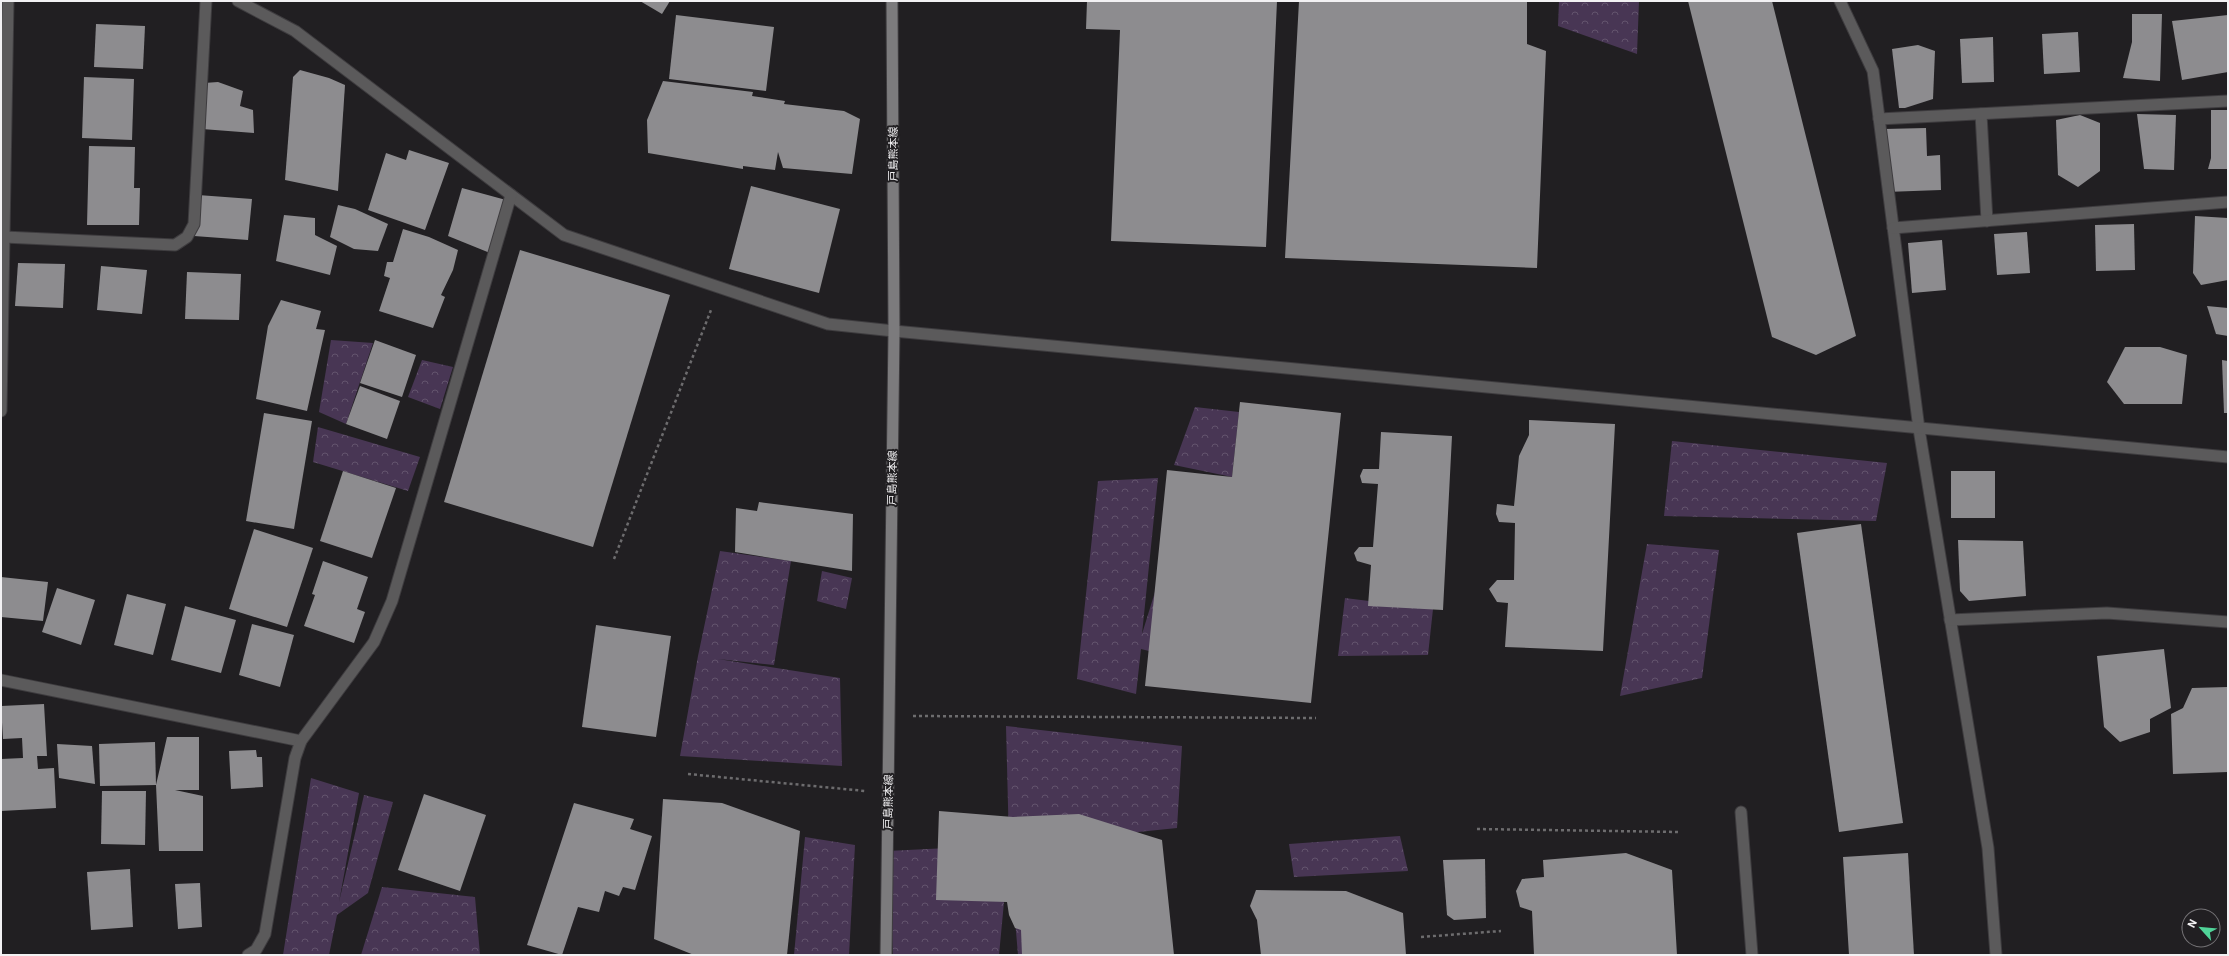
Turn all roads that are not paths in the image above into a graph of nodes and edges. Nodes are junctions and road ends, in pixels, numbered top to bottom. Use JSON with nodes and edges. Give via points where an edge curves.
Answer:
{"nodes":[{"id":1,"x":8,"y":1,"type":"edge"},
{"id":2,"x":206,"y":1,"type":"edge"},
{"id":3,"x":238,"y":1,"type":"edge"},
{"id":4,"x":892,"y":1,"type":"edge"},
{"id":5,"x":1840,"y":1,"type":"edge"},
{"id":6,"x":2228,"y":102,"type":"edge"},
{"id":7,"x":1981,"y":114,"type":"junction"},
{"id":8,"x":1879,"y":119,"type":"junction"},
{"id":9,"x":511,"y":195,"type":"junction"},
{"id":10,"x":2228,"y":202,"type":"edge"},
{"id":11,"x":1987,"y":221,"type":"junction"},
{"id":12,"x":1893,"y":228,"type":"junction"},
{"id":13,"x":4,"y":237,"type":"junction"},
{"id":14,"x":894,"y":331,"type":"junction"},
{"id":15,"x":1,"y":411,"type":"edge"},
{"id":16,"x":1919,"y":429,"type":"junction"},
{"id":17,"x":2228,"y":457,"type":"edge"},
{"id":18,"x":1950,"y":620,"type":"junction"},
{"id":19,"x":2228,"y":622,"type":"edge"},
{"id":20,"x":1,"y":680,"type":"edge"},
{"id":21,"x":301,"y":741,"type":"junction"},
{"id":22,"x":1741,"y":812,"type":"dead end"},
{"id":23,"x":248,"y":955,"type":"edge"},
{"id":24,"x":886,"y":955,"type":"edge"},
{"id":25,"x":1752,"y":955,"type":"edge"},
{"id":26,"x":1996,"y":955,"type":"edge"}],
"edges":[{"from":1,"to":13,"type":"street"},
{"from":2,"to":13,"type":"street","via":[[194,224],[187,237],[175,245]]},
{"from":3,"to":9,"type":"street","via":[[295,31]]},
{"from":4,"to":14,"type":"main road","name":"戸島熊本線"},
{"from":5,"to":8,"type":"street","via":[[1873,71]]},
{"from":6,"to":7,"type":"street"},
{"from":7,"to":8,"type":"street"},
{"from":7,"to":11,"type":"street"},
{"from":8,"to":12,"type":"street"},
{"from":9,"to":14,"type":"street","via":[[564,235],[828,324]]},
{"from":9,"to":21,"type":"street","via":[[392,601],[374,642]]},
{"from":10,"to":11,"type":"street"},
{"from":11,"to":12,"type":"street"},
{"from":12,"to":16,"type":"street"},
{"from":13,"to":15,"type":"street"},
{"from":14,"to":16,"type":"street"},
{"from":14,"to":24,"type":"main road","name":"戸島熊本線"},
{"from":16,"to":17,"type":"street"},
{"from":16,"to":18,"type":"street"},
{"from":18,"to":19,"type":"street","via":[[2107,613]]},
{"from":18,"to":26,"type":"street","via":[[1988,848]]},
{"from":20,"to":21,"type":"street"},
{"from":21,"to":23,"type":"street","via":[[295,758],[264,934],[256,950]]},
{"from":22,"to":25,"type":"street"}]}
